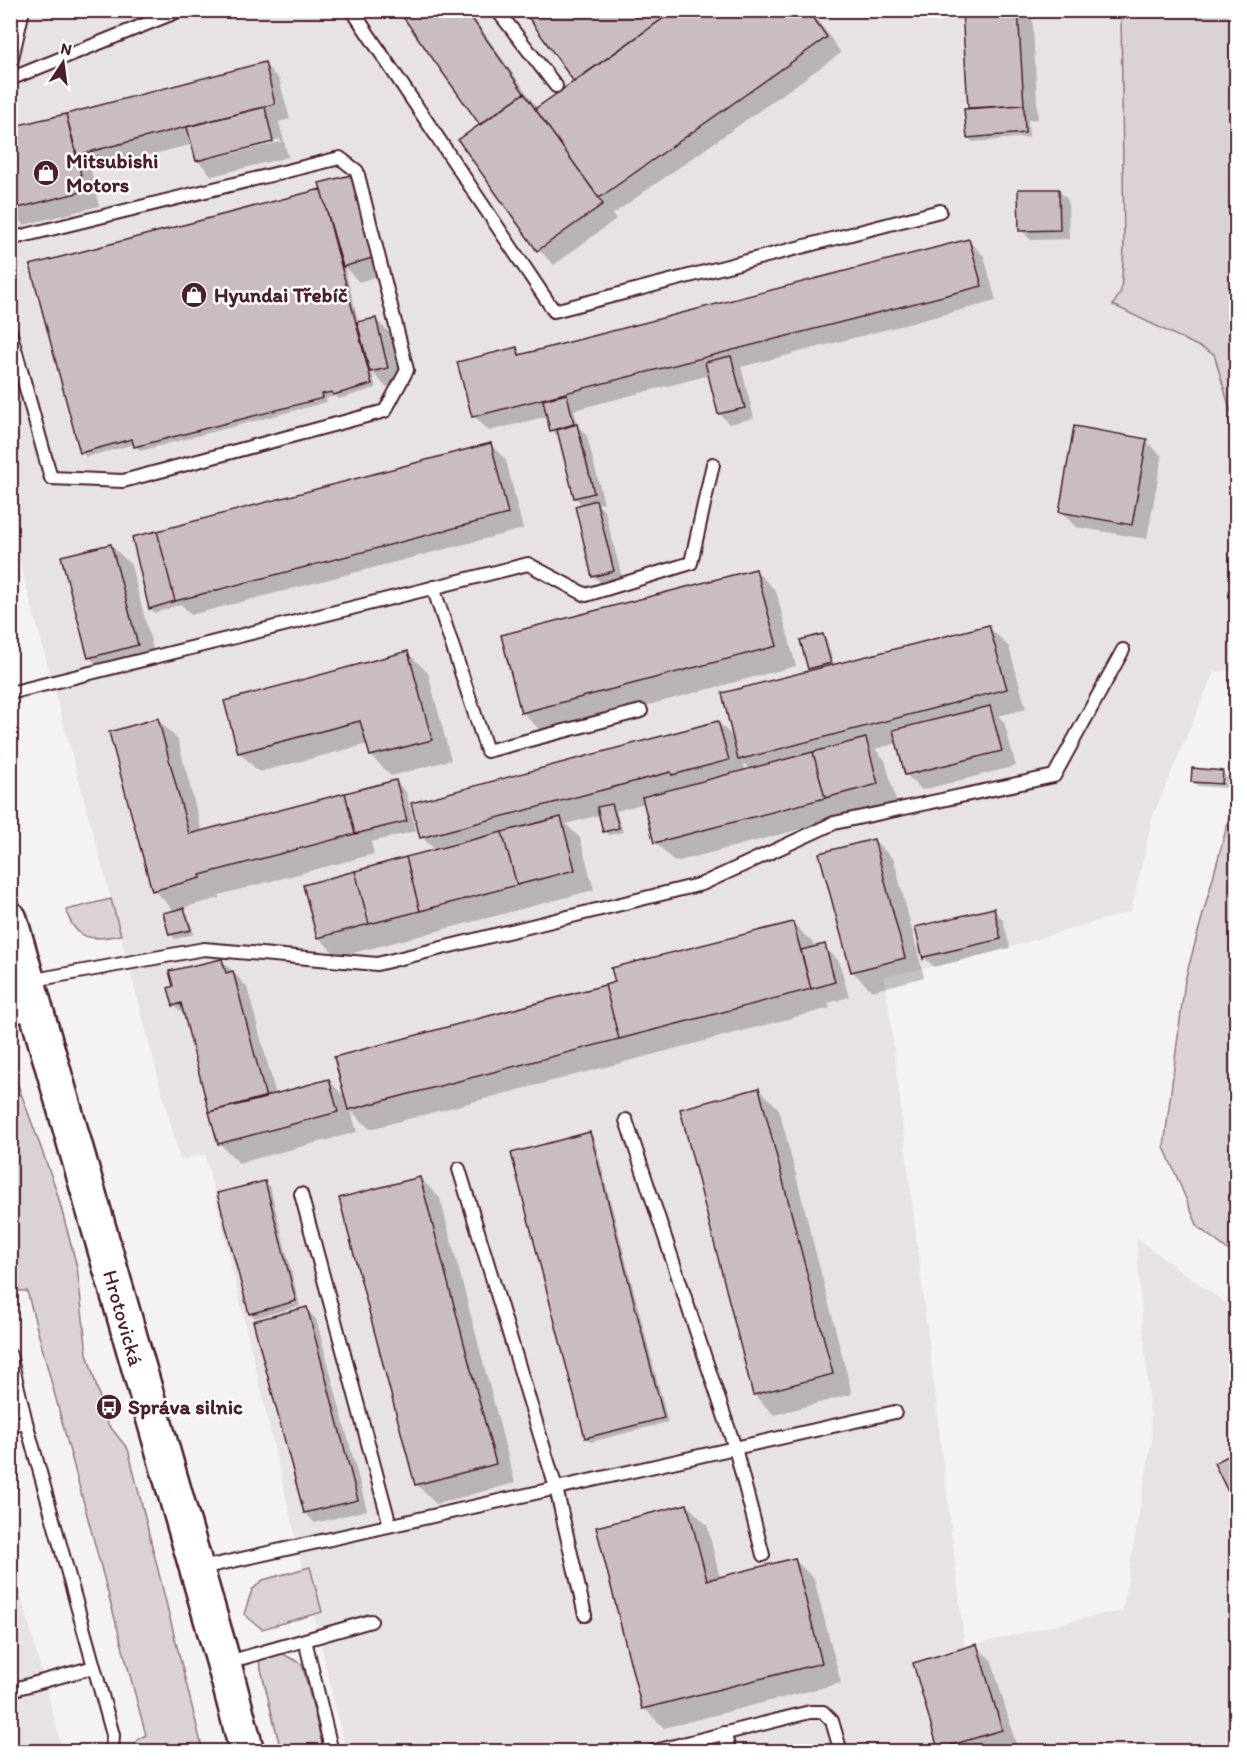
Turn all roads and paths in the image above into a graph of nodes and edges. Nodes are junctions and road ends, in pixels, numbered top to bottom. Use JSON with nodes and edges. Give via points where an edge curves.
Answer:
{"nodes":[{"id":1,"x":23,"y":10,"type":"edge"},
{"id":2,"x":182,"y":10,"type":"edge"},
{"id":3,"x":352,"y":10,"type":"edge"},
{"id":4,"x":497,"y":10,"type":"edge"},
{"id":5,"x":10,"y":67,"type":"edge"},
{"id":6,"x":10,"y":79,"type":"edge"},
{"id":7,"x":555,"y":86,"type":"dead end"},
{"id":8,"x":940,"y":211,"type":"dead end"},
{"id":9,"x":10,"y":239,"type":"edge"},
{"id":10,"x":10,"y":331,"type":"edge"},
{"id":11,"x":713,"y":464,"type":"dead end"},
{"id":12,"x":433,"y":587,"type":"junction"},
{"id":13,"x":1123,"y":650,"type":"dead end"},
{"id":14,"x":10,"y":693,"type":"edge"},
{"id":15,"x":641,"y":711,"type":"dead end"},
{"id":16,"x":10,"y":919,"type":"edge"},
{"id":17,"x":24,"y":999,"type":"edge"},
{"id":18,"x":626,"y":1120,"type":"dead end"},
{"id":19,"x":459,"y":1169,"type":"dead end"},
{"id":20,"x":301,"y":1194,"type":"dead end"},
{"id":21,"x":10,"y":1355,"type":"edge"},
{"id":22,"x":895,"y":1412,"type":"dead end"},
{"id":23,"x":27,"y":1422,"type":"junction"},
{"id":24,"x":10,"y":1426,"type":"edge"},
{"id":25,"x":735,"y":1448,"type":"junction"},
{"id":26,"x":556,"y":1488,"type":"junction"},
{"id":27,"x":390,"y":1525,"type":"junction"},
{"id":28,"x":763,"y":1556,"type":"dead end"},
{"id":29,"x":196,"y":1570,"type":"junction"},
{"id":30,"x":585,"y":1615,"type":"dead end"},
{"id":31,"x":371,"y":1621,"type":"dead end"},
{"id":32,"x":305,"y":1640,"type":"junction"},
{"id":33,"x":224,"y":1664,"type":"junction"},
{"id":34,"x":94,"y":1667,"type":"junction"},
{"id":35,"x":10,"y":1692,"type":"edge"},
{"id":36,"x":724,"y":1733,"type":"junction"},
{"id":37,"x":112,"y":1752,"type":"edge"},
{"id":38,"x":247,"y":1752,"type":"edge"},
{"id":39,"x":332,"y":1752,"type":"edge"},
{"id":40,"x":651,"y":1752,"type":"edge"},
{"id":41,"x":730,"y":1752,"type":"edge"},
{"id":42,"x":841,"y":1752,"type":"edge"}],
"edges":[{"from":1,"to":5,"type":"lane"},
{"from":2,"to":6,"type":"lane"},
{"from":3,"to":8,"type":"lane","via":[[554,311]]},
{"from":4,"to":7,"type":"lane"},
{"from":9,"to":10,"type":"lane","via":[[340,158],[357,171],[407,370],[385,411],[123,481],[51,478]]},
{"from":11,"to":12,"type":"lane","via":[[691,563],[586,596],[528,564]]},
{"from":12,"to":14,"type":"lane"},
{"from":12,"to":15,"type":"lane","via":[[487,751]]},
{"from":13,"to":17,"type":"lane","via":[[1054,776],[834,823],[702,884],[377,964],[204,949]]},
{"from":16,"to":17,"type":"main road","name":"Hrotovická"},
{"from":17,"to":29,"type":"main road","name":"Hrotovická"},
{"from":18,"to":25,"type":"lane"},
{"from":19,"to":26,"type":"lane"},
{"from":20,"to":27,"type":"lane"},
{"from":21,"to":23,"type":"lane"},
{"from":22,"to":25,"type":"lane"},
{"from":23,"to":24,"type":"lane"},
{"from":23,"to":34,"type":"lane"},
{"from":25,"to":26,"type":"lane"},
{"from":25,"to":28,"type":"lane"},
{"from":26,"to":27,"type":"lane"},
{"from":26,"to":30,"type":"lane"},
{"from":27,"to":29,"type":"lane"},
{"from":29,"to":33,"type":"main road","name":"Hrotovická"},
{"from":31,"to":32,"type":"lane"},
{"from":32,"to":33,"type":"lane"},
{"from":32,"to":39,"type":"lane"},
{"from":33,"to":38,"type":"main road","name":"Hrotovická"},
{"from":34,"to":35,"type":"lane"},
{"from":34,"to":37,"type":"lane","via":[[113,1735]]},
{"from":36,"to":40,"type":"lane"},
{"from":36,"to":41,"type":"lane"},
{"from":36,"to":42,"type":"lane","via":[[823,1712],[832,1720]]}]}
